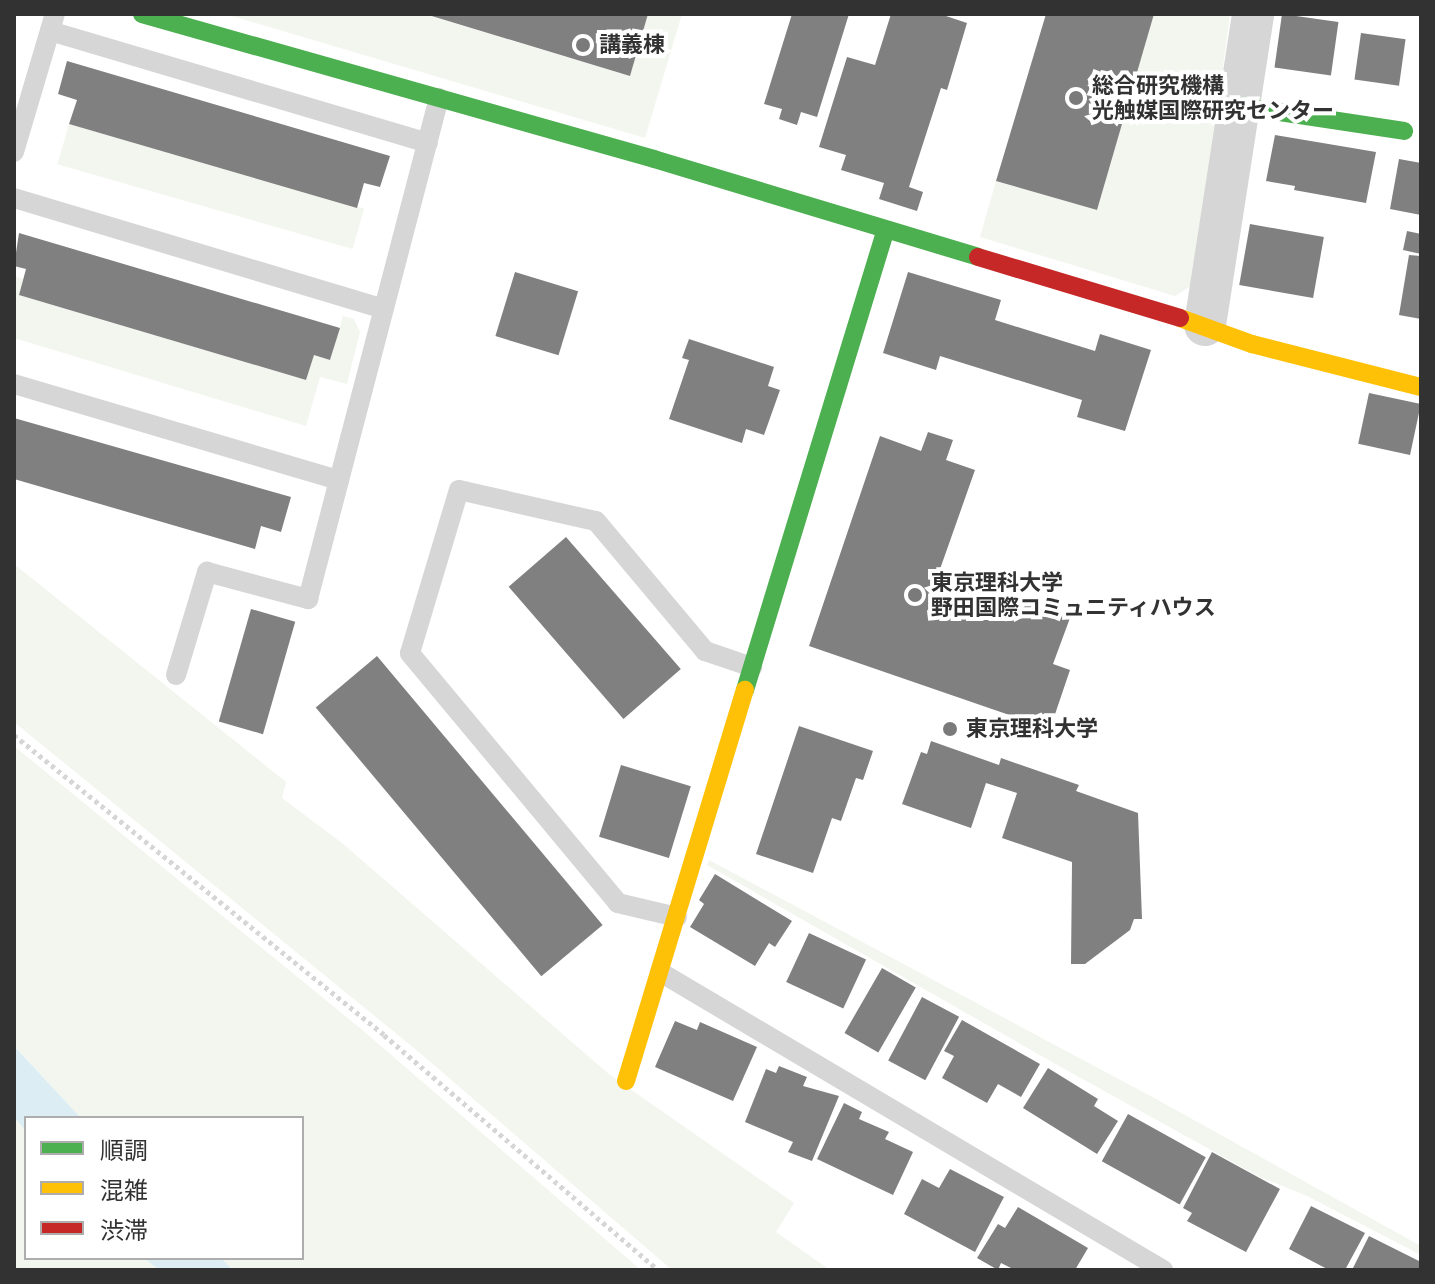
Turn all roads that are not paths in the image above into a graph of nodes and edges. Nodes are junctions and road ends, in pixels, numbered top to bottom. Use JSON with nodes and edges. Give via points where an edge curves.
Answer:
{"nodes":[{"id":1,"x":142,"y":14,"type":"edge"},
{"id":2,"x":1253,"y":14,"type":"edge"},
{"id":3,"x":52,"y":22,"type":"edge"},
{"id":4,"x":439,"y":98,"type":"junction"},
{"id":5,"x":1239,"y":106,"type":"junction"},
{"id":6,"x":1404,"y":131,"type":"dead end"},
{"id":7,"x":428,"y":143,"type":"junction"},
{"id":8,"x":14,"y":152,"type":"edge"},
{"id":9,"x":14,"y":198,"type":"edge"},
{"id":10,"x":886,"y":230,"type":"junction"},
{"id":11,"x":383,"y":309,"type":"junction"},
{"id":12,"x":1205,"y":325,"type":"junction"},
{"id":13,"x":14,"y":384,"type":"edge"},
{"id":14,"x":1421,"y":387,"type":"edge"},
{"id":15,"x":339,"y":480,"type":"junction"},
{"id":16,"x":752,"y":667,"type":"junction"},
{"id":17,"x":176,"y":675,"type":"dead end"},
{"id":18,"x":677,"y":917,"type":"junction"},
{"id":19,"x":660,"y":972,"type":"junction"},
{"id":20,"x":626,"y":1081,"type":"dead end"},
{"id":21,"x":1163,"y":1270,"type":"edge"}],
"edges":[{"from":1,"to":4,"type":"street"},
{"from":2,"to":5,"type":"street"},
{"from":3,"to":7,"type":"lane"},
{"from":3,"to":8,"type":"lane"},
{"from":4,"to":7,"type":"lane"},
{"from":4,"to":10,"type":"street"},
{"from":5,"to":6,"type":"street"},
{"from":5,"to":12,"type":"street"},
{"from":7,"to":11,"type":"lane"},
{"from":9,"to":11,"type":"lane"},
{"from":10,"to":12,"type":"street"},
{"from":10,"to":16,"type":"street"},
{"from":11,"to":15,"type":"lane"},
{"from":12,"to":14,"type":"street","via":[[1252,344]]},
{"from":13,"to":15,"type":"lane"},
{"from":15,"to":17,"type":"lane","via":[[308,599],[207,572]]},
{"from":16,"to":18,"type":"street"},
{"from":16,"to":18,"type":"lane","via":[[705,651],[596,521],[459,490],[410,653],[618,903]]},
{"from":18,"to":19,"type":"street"},
{"from":19,"to":20,"type":"street"},
{"from":19,"to":21,"type":"lane"}]}
